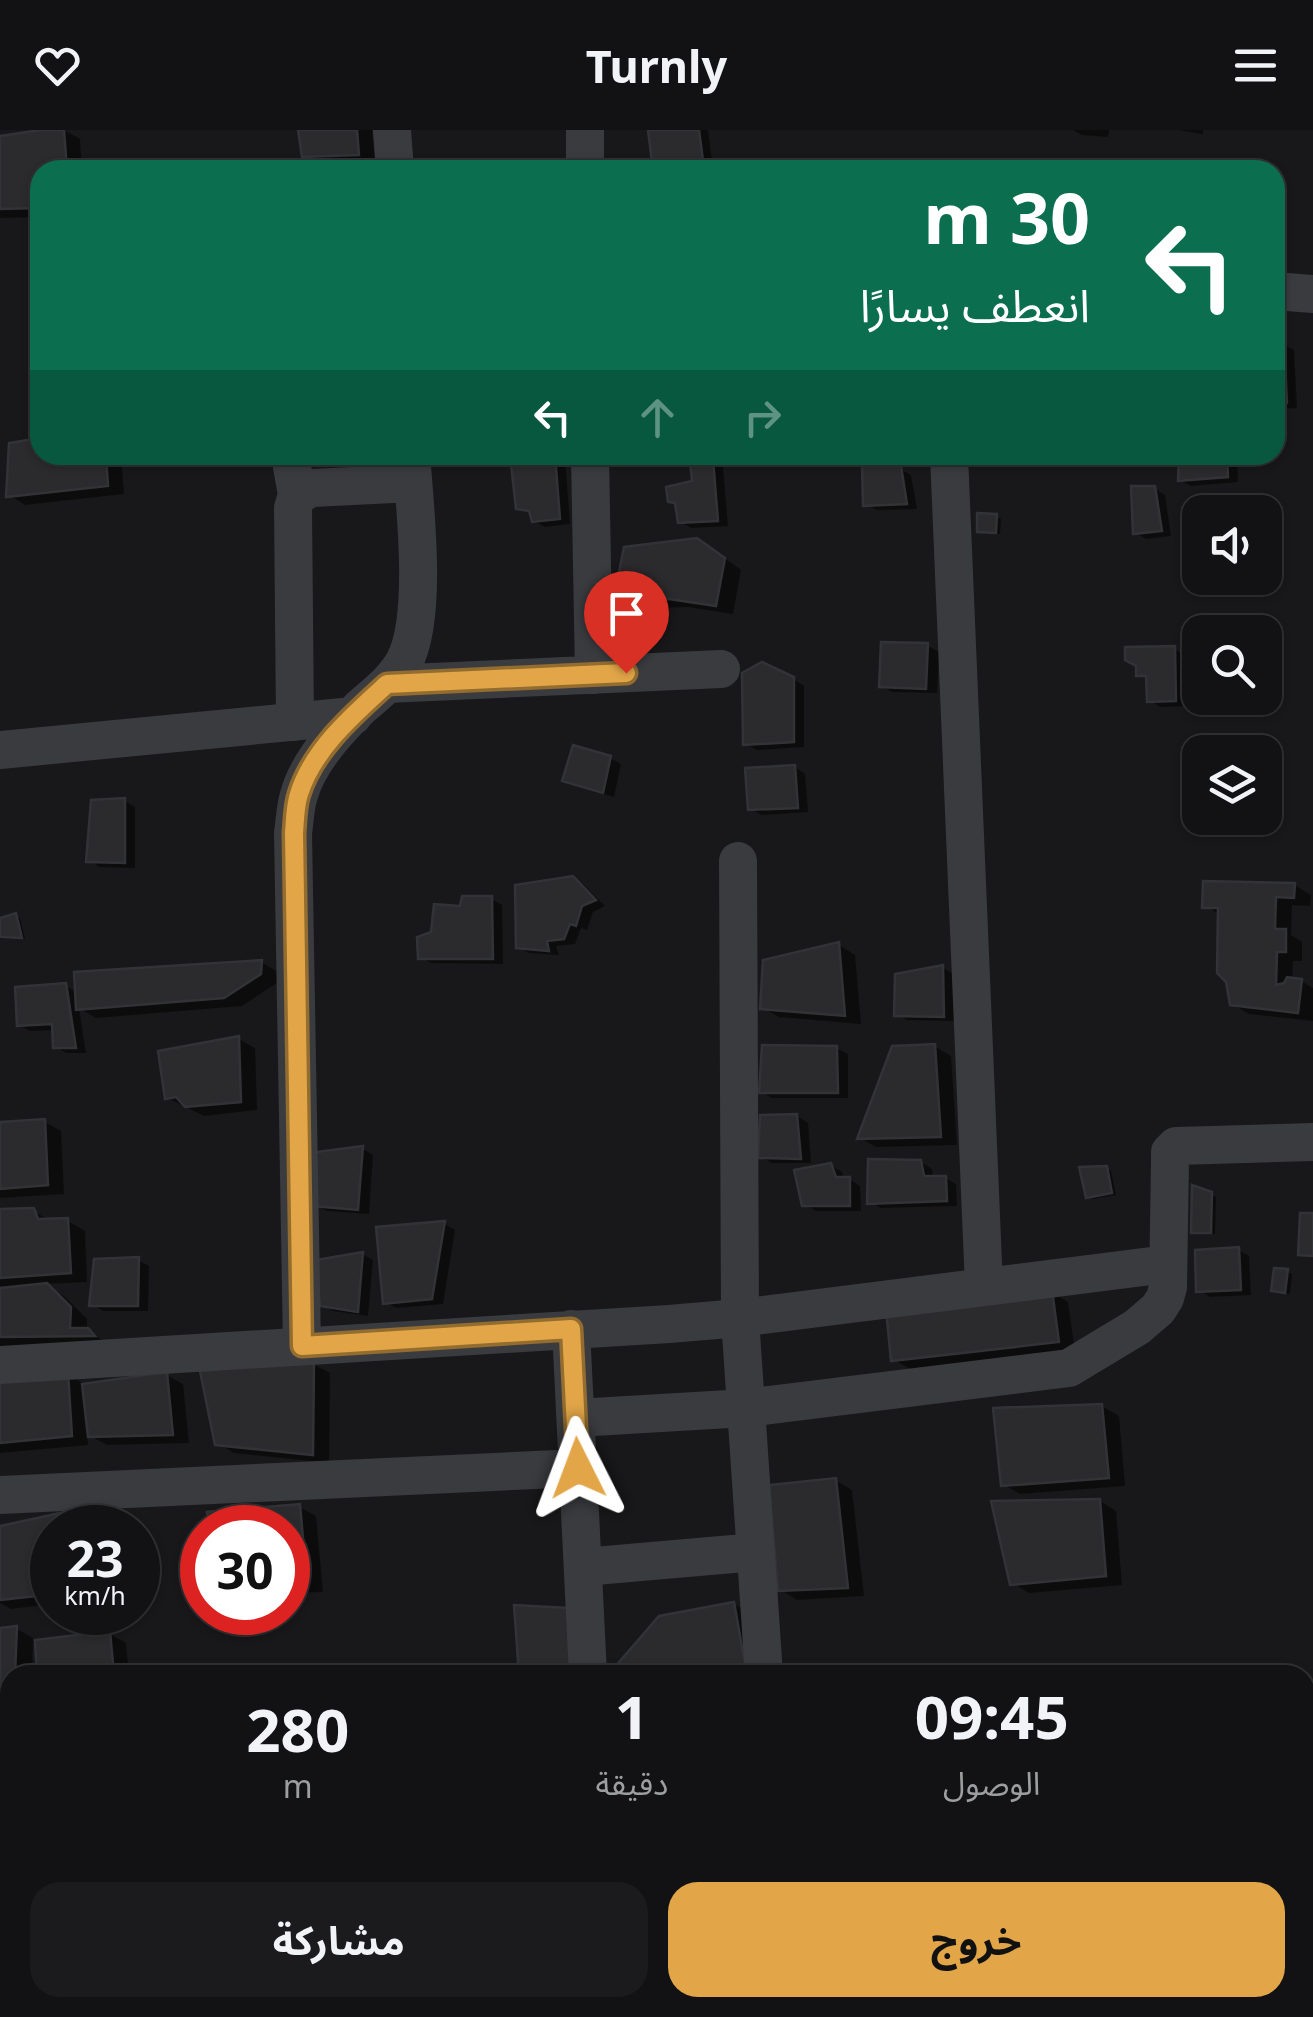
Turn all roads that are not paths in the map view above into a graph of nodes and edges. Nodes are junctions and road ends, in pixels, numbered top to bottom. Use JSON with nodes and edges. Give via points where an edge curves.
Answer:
{"nodes":[{"id":1,"x":392,"y":130,"type":"edge"},
{"id":2,"x":585,"y":130,"type":"edge"},
{"id":3,"x":394,"y":160,"type":"edge"},
{"id":4,"x":586,"y":160,"type":"edge"},
{"id":5,"x":1285,"y":292,"type":"edge"},
{"id":6,"x":1313,"y":294,"type":"edge"},
{"id":7,"x":292,"y":465,"type":"edge"},
{"id":8,"x":590,"y":465,"type":"edge"},
{"id":9,"x":949,"y":465,"type":"edge"},
{"id":10,"x":412,"y":469,"type":"edge"},
{"id":11,"x":297,"y":495,"type":"junction"},
{"id":12,"x":720,"y":669,"type":"dead end"},
{"id":13,"x":594,"y":675,"type":"junction"},
{"id":14,"x":387,"y":684,"type":"junction"},
{"id":15,"x":353,"y":716,"type":"junction"},
{"id":16,"x":295,"y":722,"type":"junction"},
{"id":17,"x":0,"y":750,"type":"edge"},
{"id":18,"x":738,"y":860,"type":"dead end"},
{"id":19,"x":1313,"y":1142,"type":"edge"},
{"id":20,"x":1167,"y":1264,"type":"junction"},
{"id":21,"x":984,"y":1287,"type":"junction"},
{"id":22,"x":740,"y":1318,"type":"junction"},
{"id":23,"x":571,"y":1329,"type":"junction"},
{"id":24,"x":302,"y":1346,"type":"junction"},
{"id":25,"x":0,"y":1365,"type":"edge"},
{"id":26,"x":746,"y":1408,"type":"junction"},
{"id":27,"x":576,"y":1418,"type":"junction"},
{"id":28,"x":578,"y":1468,"type":"junction"},
{"id":29,"x":0,"y":1495,"type":"edge"},
{"id":30,"x":756,"y":1552,"type":"junction"},
{"id":31,"x":583,"y":1568,"type":"junction"},
{"id":32,"x":588,"y":1665,"type":"edge"},
{"id":33,"x":763,"y":1665,"type":"edge"}],
"edges":[{"from":1,"to":3,"type":"street"},
{"from":2,"to":4,"type":"street"},
{"from":5,"to":6,"type":"street"},
{"from":7,"to":11,"type":"street"},
{"from":8,"to":13,"type":"street"},
{"from":9,"to":21,"type":"street"},
{"from":10,"to":11,"type":"street"},
{"from":10,"to":14,"type":"street","via":[[414,634]]},
{"from":11,"to":16,"type":"street"},
{"from":12,"to":13,"type":"street"},
{"from":13,"to":14,"type":"street"},
{"from":14,"to":15,"type":"street"},
{"from":15,"to":16,"type":"street"},
{"from":15,"to":24,"type":"street","via":[[320,752],[298,794],[294,833]]},
{"from":16,"to":17,"type":"street"},
{"from":18,"to":22,"type":"street"},
{"from":19,"to":20,"type":"street","via":[[1176,1146],[1170,1152]]},
{"from":20,"to":21,"type":"street"},
{"from":20,"to":26,"type":"street","via":[[1168,1287],[1158,1309],[1069,1368]]},
{"from":21,"to":22,"type":"street"},
{"from":22,"to":23,"type":"street"},
{"from":22,"to":26,"type":"street"},
{"from":23,"to":24,"type":"street"},
{"from":23,"to":27,"type":"street"},
{"from":24,"to":25,"type":"street"},
{"from":26,"to":27,"type":"street"},
{"from":26,"to":30,"type":"street"},
{"from":27,"to":28,"type":"street"},
{"from":28,"to":29,"type":"street"},
{"from":28,"to":31,"type":"street"},
{"from":30,"to":31,"type":"street"},
{"from":30,"to":33,"type":"street"},
{"from":31,"to":32,"type":"street"}]}
